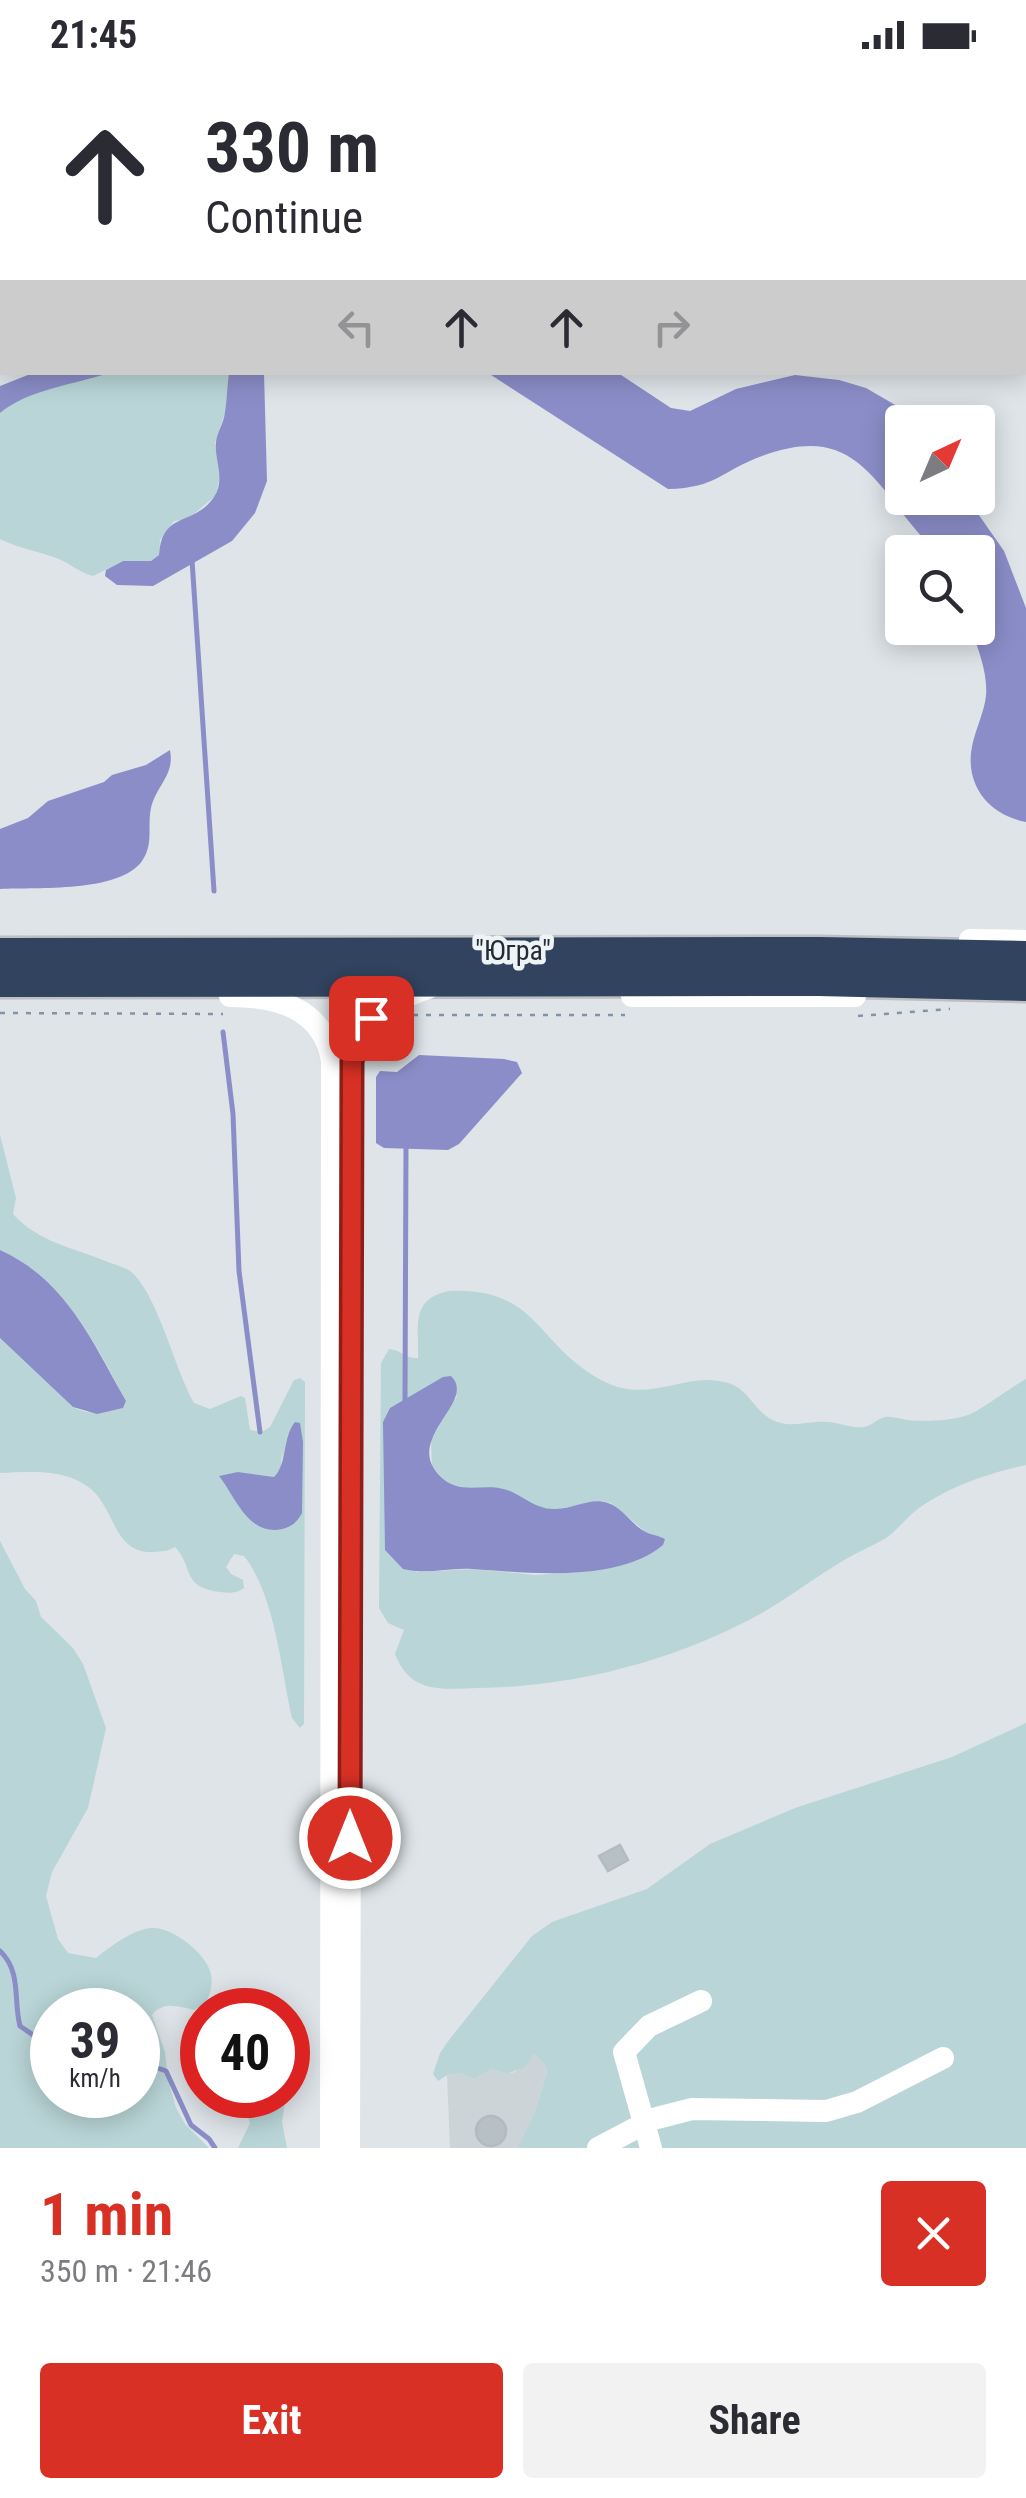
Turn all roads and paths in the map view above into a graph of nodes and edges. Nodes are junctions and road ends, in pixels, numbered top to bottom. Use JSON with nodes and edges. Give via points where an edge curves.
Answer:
{"nodes":[{"id":1,"x":1026,"y":941,"type":"edge"},
{"id":2,"x":0,"y":952,"type":"edge"},
{"id":3,"x":416,"y":954,"type":"junction"},
{"id":4,"x":1026,"y":956,"type":"edge"},
{"id":5,"x":0,"y":982,"type":"edge"},
{"id":6,"x":241,"y":982,"type":"junction"},
{"id":7,"x":442,"y":982,"type":"junction"},
{"id":8,"x":1018,"y":986,"type":"edge"},
{"id":9,"x":0,"y":993,"type":"edge"},
{"id":10,"x":403,"y":997,"type":"junction"},
{"id":11,"x":286,"y":1002,"type":"junction"},
{"id":12,"x":0,"y":1012,"type":"edge"},
{"id":13,"x":234,"y":1014,"type":"dead end"},
{"id":14,"x":342,"y":1066,"type":"junction"},
{"id":15,"x":701,"y":2001,"type":"dead end"},
{"id":16,"x":944,"y":2058,"type":"dead end"},
{"id":17,"x":643,"y":2124,"type":"junction"},
{"id":18,"x":331,"y":2148,"type":"edge"},
{"id":19,"x":349,"y":2148,"type":"edge"},
{"id":20,"x":598,"y":2148,"type":"edge"},
{"id":21,"x":651,"y":2148,"type":"edge"}],
"edges":[{"from":1,"to":3,"type":"street","via":[[618,939]]},
{"from":2,"to":3,"type":"highway","name":"\"Югра\""},
{"from":3,"to":4,"type":"highway","name":"\"Югра\""},
{"from":5,"to":6,"type":"highway","name":"\"Югра\""},
{"from":6,"to":7,"type":"highway","name":"\"Югра\""},
{"from":6,"to":11,"type":"street"},
{"from":7,"to":8,"type":"highway","name":"\"Югра\""},
{"from":7,"to":10,"type":"street"},
{"from":8,"to":10,"type":"street","via":[[896,996]]},
{"from":9,"to":11,"type":"street","via":[[256,996]]},
{"from":10,"to":14,"type":"street","via":[[378,1011]]},
{"from":11,"to":14,"type":"street","via":[[322,1033]]},
{"from":12,"to":13,"type":"path"},
{"from":14,"to":18,"type":"street"},
{"from":14,"to":19,"type":"street"},
{"from":15,"to":17,"type":"street","via":[[649,2026],[624,2052]]},
{"from":16,"to":17,"type":"street","via":[[826,2111],[692,2110]]},
{"from":17,"to":20,"type":"street"},
{"from":17,"to":21,"type":"street"}]}
